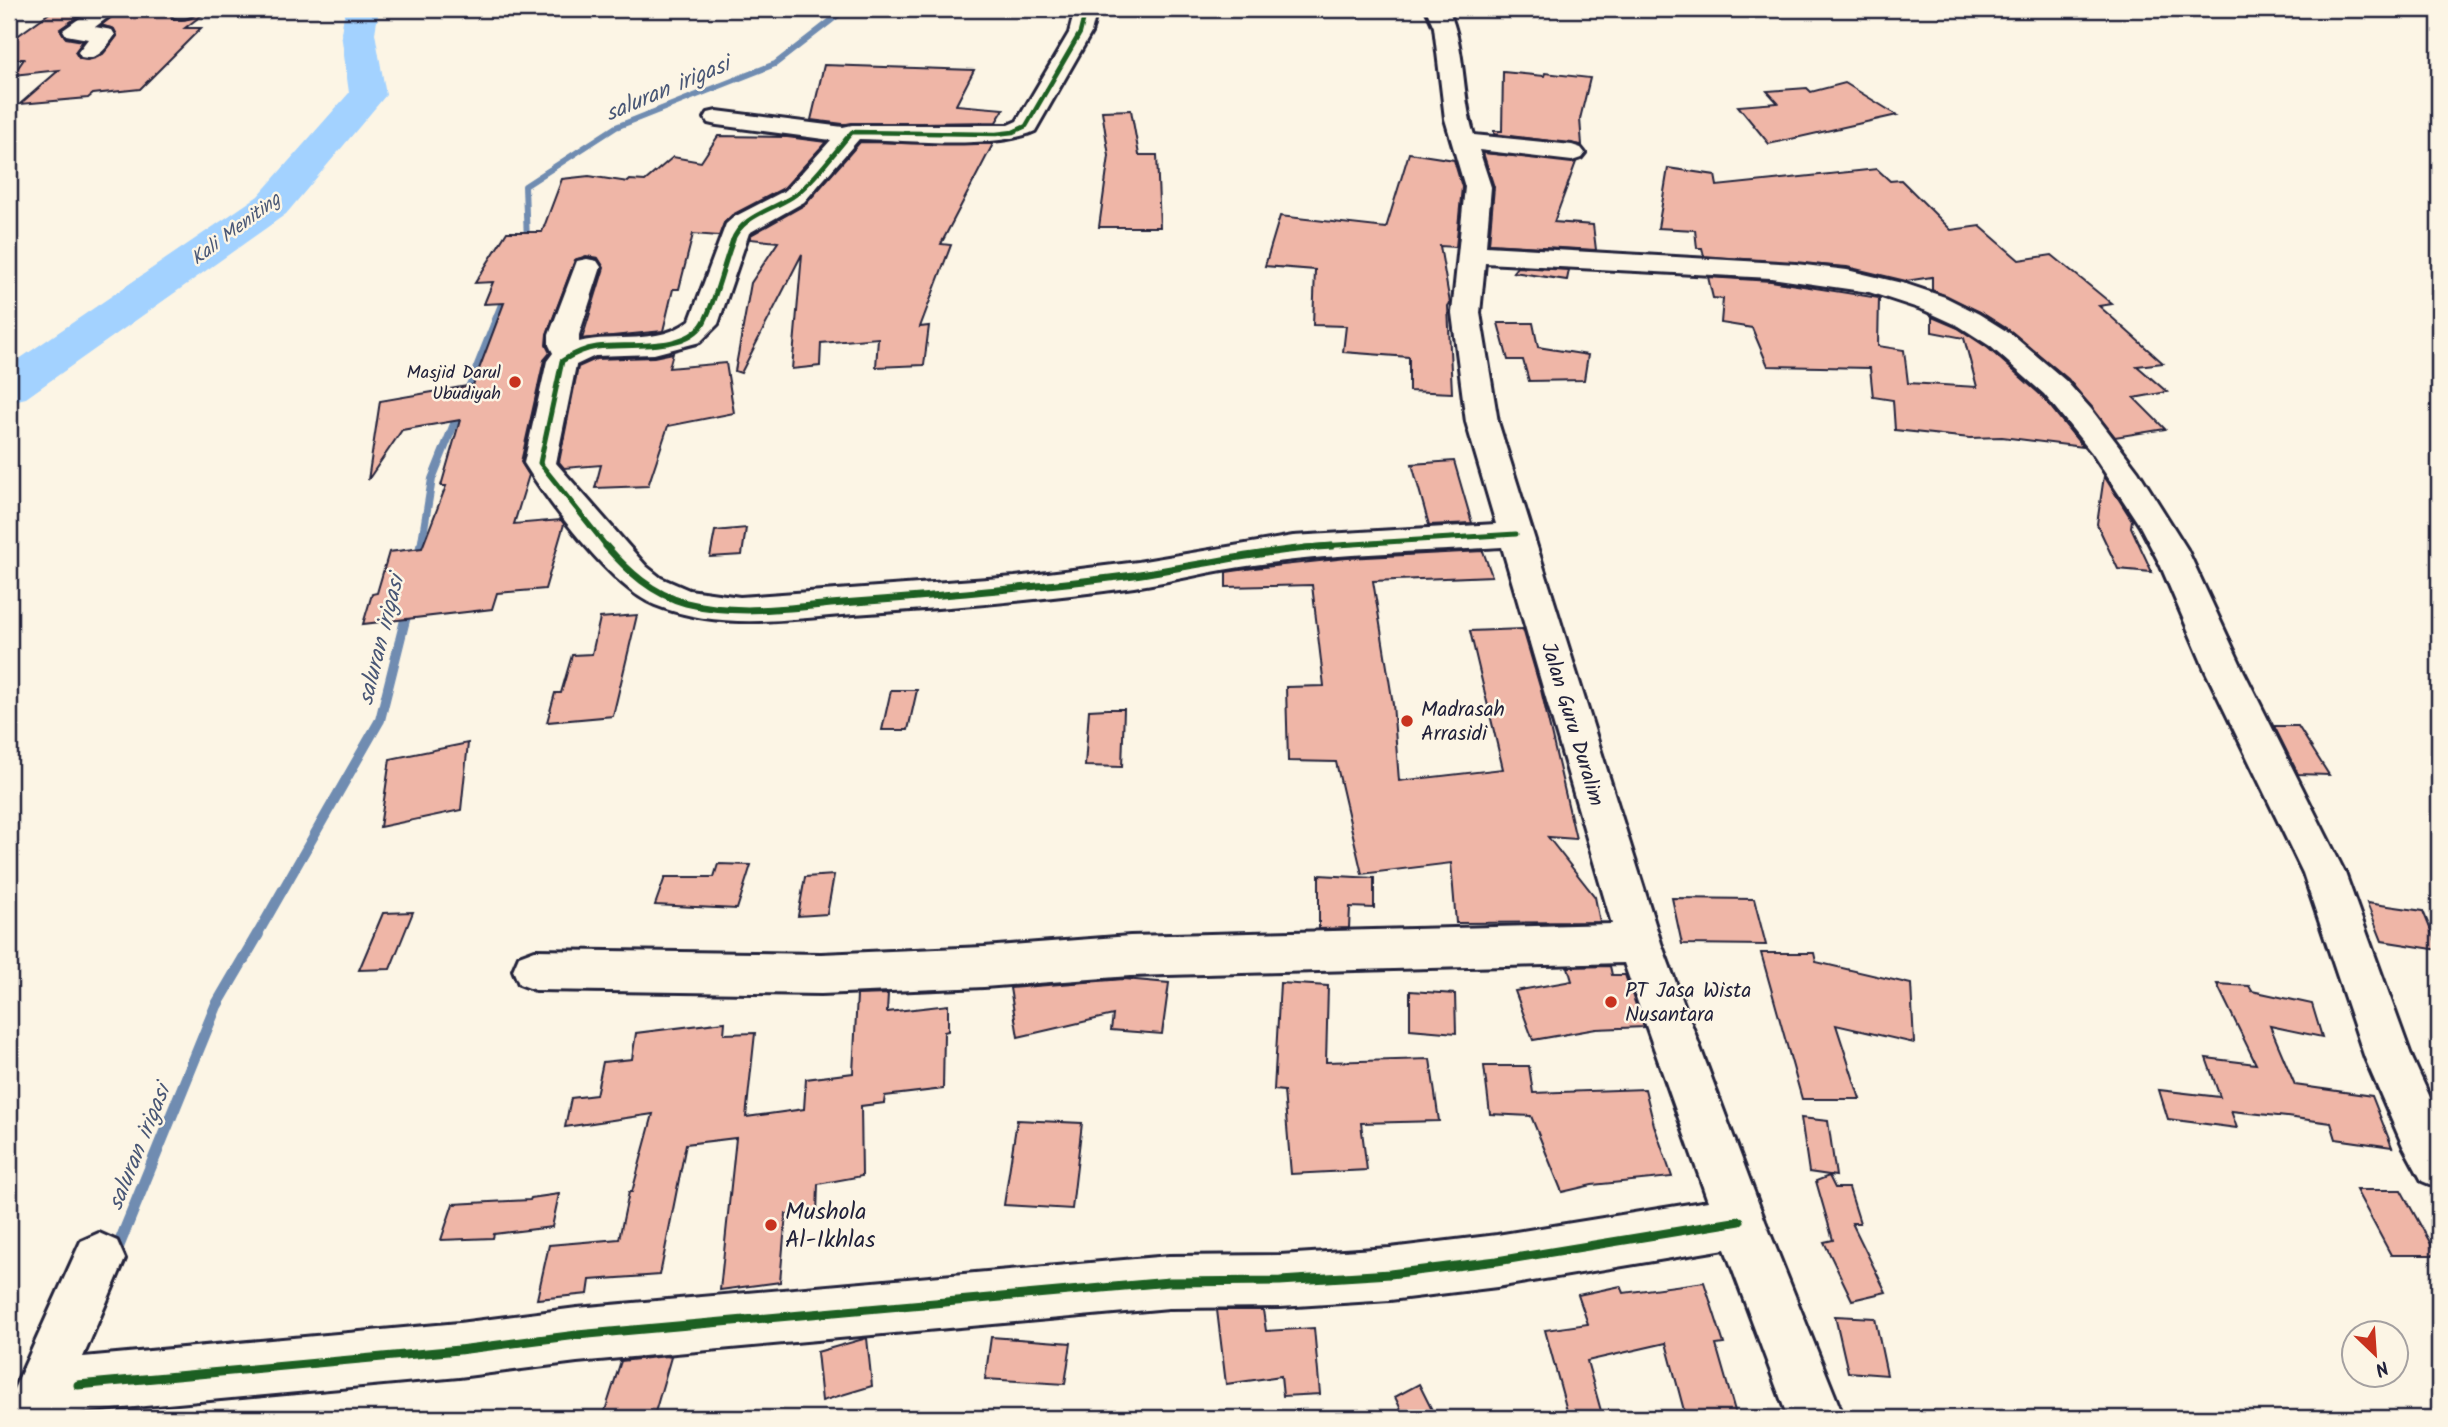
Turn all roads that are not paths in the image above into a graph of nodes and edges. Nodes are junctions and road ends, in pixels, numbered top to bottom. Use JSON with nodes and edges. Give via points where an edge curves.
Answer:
{"nodes":[{"id":1,"x":108,"y":9,"type":"edge"},
{"id":2,"x":1086,"y":9,"type":"edge"},
{"id":3,"x":1437,"y":9,"type":"edge"},
{"id":4,"x":89,"y":52,"type":"dead end"},
{"id":5,"x":716,"y":118,"type":"dead end"},
{"id":6,"x":847,"y":135,"type":"junction"},
{"id":7,"x":1464,"y":141,"type":"junction"},
{"id":8,"x":1572,"y":153,"type":"dead end"},
{"id":9,"x":1472,"y":254,"type":"junction"},
{"id":10,"x":587,"y":267,"type":"dead end"},
{"id":11,"x":569,"y":355,"type":"junction"},
{"id":12,"x":1516,"y":534,"type":"junction"},
{"id":13,"x":1639,"y":943,"type":"junction"},
{"id":14,"x":535,"y":970,"type":"dead end"},
{"id":15,"x":2439,"y":1164,"type":"edge"},
{"id":16,"x":1740,"y":1221,"type":"junction"},
{"id":17,"x":99,"y":1259,"type":"dead end"},
{"id":18,"x":50,"y":1397,"type":"edge"},
{"id":19,"x":1816,"y":1418,"type":"edge"}],
"edges":[{"from":1,"to":4,"type":"street","via":[[74,30],[104,35]]},
{"from":2,"to":6,"type":"street","via":[[1080,33],[1023,128],[996,134],[870,130]]},
{"from":3,"to":7,"type":"street","name":"Jalan Guru Duralim","via":[[1445,27]]},
{"from":5,"to":6,"type":"street"},
{"from":6,"to":11,"type":"street","via":[[802,190],[736,230],[697,331],[672,342]]},
{"from":7,"to":8,"type":"street"},
{"from":7,"to":9,"type":"street","name":"Jalan Guru Duralim","via":[[1478,187]]},
{"from":9,"to":12,"type":"street","name":"Jalan Guru Duralim","via":[[1466,313],[1482,422]]},
{"from":9,"to":15,"type":"street","via":[[1723,267],[1875,284],[1966,318],[2006,342],[2045,375],[2100,440],[2170,549],[2224,671],[2322,869],[2387,1058]]},
{"from":10,"to":11,"type":"street","via":[[564,335]]},
{"from":11,"to":12,"type":"street","via":[[559,365],[540,463],[629,573],[658,593],[696,606],[764,610],[959,595],[1138,574],[1251,553]]},
{"from":12,"to":13,"type":"street","name":"Jalan Guru Duralim"},
{"from":13,"to":14,"type":"street","via":[[1130,956],[821,974]]},
{"from":13,"to":16,"type":"street","name":"Jalan Guru Duralim"},
{"from":16,"to":18,"type":"street","via":[[1497,1261],[1390,1273],[1280,1281],[1169,1282],[577,1335]]},
{"from":16,"to":19,"type":"street","name":"Jalan Guru Duralim"},
{"from":17,"to":18,"type":"street"}]}
